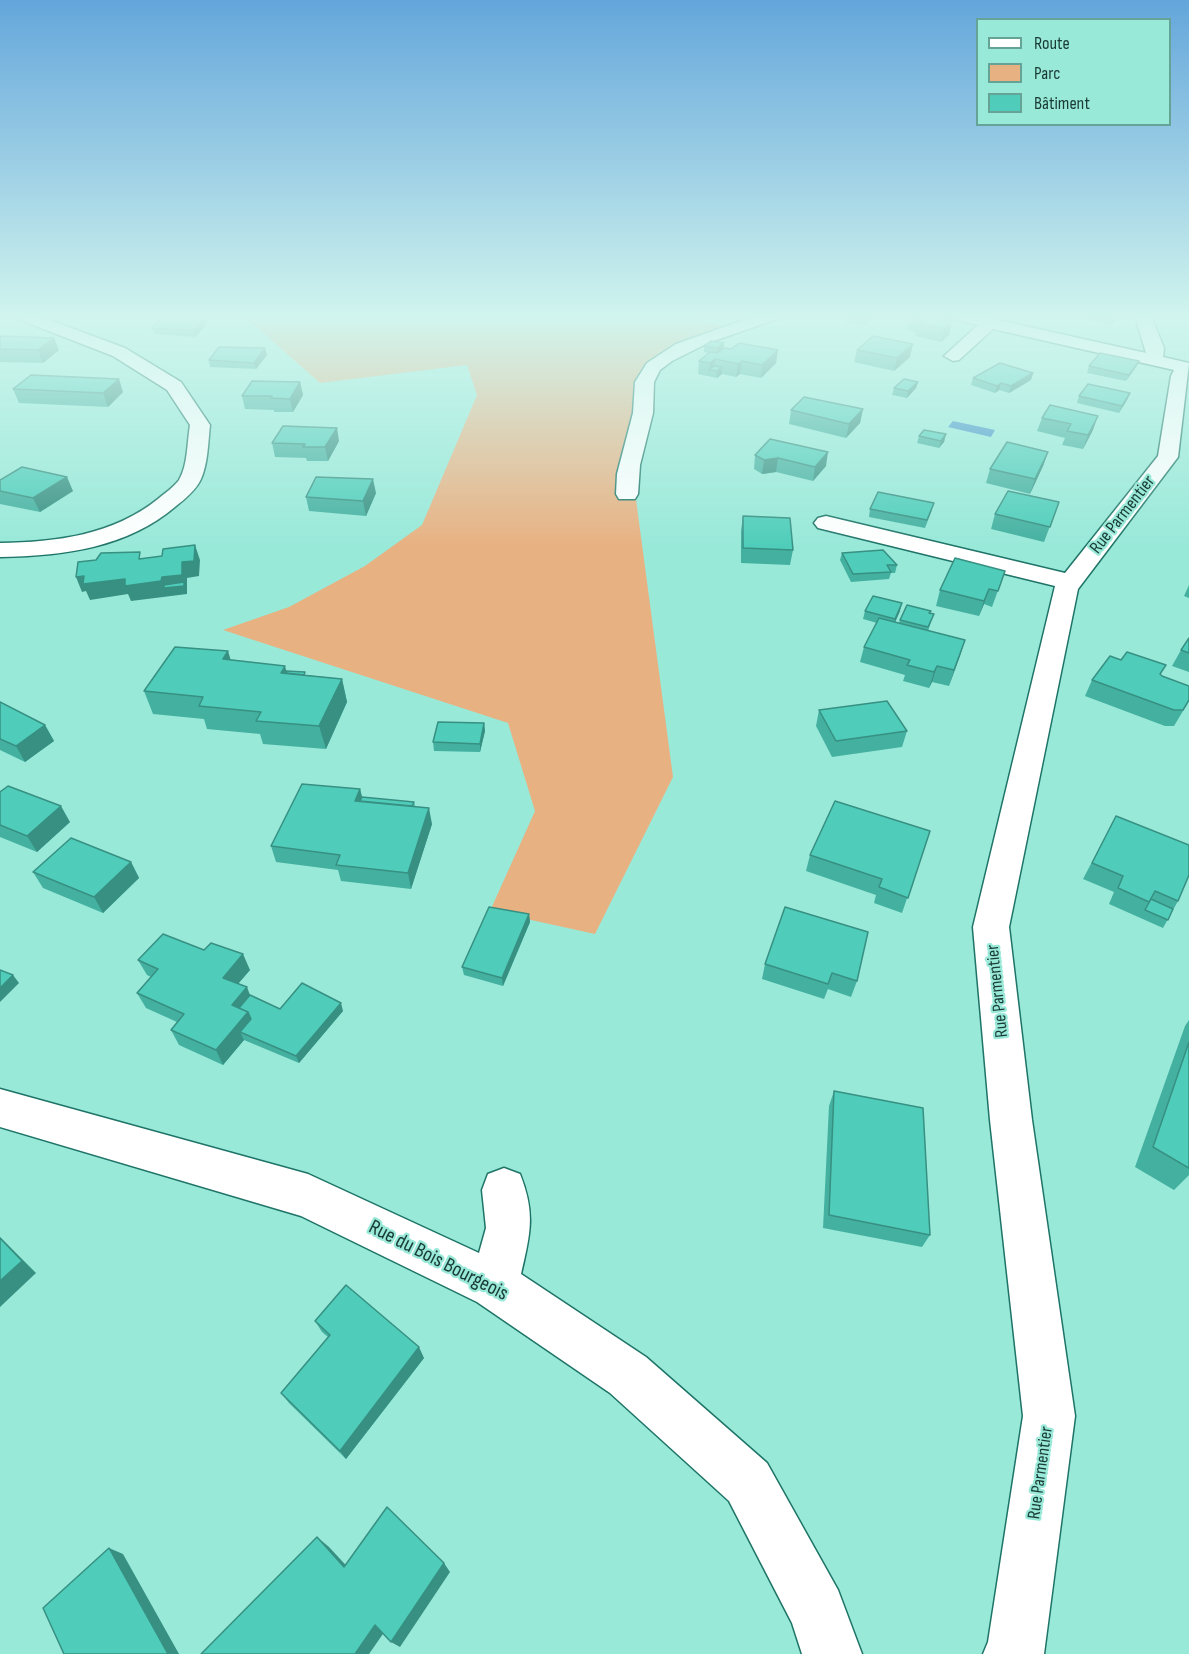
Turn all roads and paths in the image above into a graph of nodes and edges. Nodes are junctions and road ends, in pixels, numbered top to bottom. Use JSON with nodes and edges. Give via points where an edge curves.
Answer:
{"nodes":[{"id":1,"x":179,"y":393,"type":"edge"},
{"id":2,"x":646,"y":393,"type":"edge"},
{"id":3,"x":1177,"y":393,"type":"edge"},
{"id":4,"x":627,"y":494,"type":"dead end"},
{"id":5,"x":826,"y":523,"type":"dead end"},
{"id":6,"x":0,"y":550,"type":"edge"},
{"id":7,"x":1070,"y":582,"type":"junction"},
{"id":8,"x":0,"y":1108,"type":"edge"},
{"id":9,"x":504,"y":1190,"type":"dead end"},
{"id":10,"x":494,"y":1285,"type":"junction"},
{"id":11,"x":832,"y":1654,"type":"edge"},
{"id":12,"x":1013,"y":1654,"type":"edge"}],
"edges":[{"from":1,"to":6,"type":"street","via":[[200,425],[190,480],[165,505],[135,525],[92,540],[52,548]]},
{"from":2,"to":4,"type":"street","via":[[645,410],[626,476]]},
{"from":3,"to":7,"type":"street","name":"Rue Parmentier","via":[[1168,457]]},
{"from":5,"to":7,"type":"street"},
{"from":7,"to":12,"type":"street","name":"Rue Parmentier","via":[[991,927],[1049,1416],[1017,1648]]},
{"from":8,"to":10,"type":"street","name":"Rue du Bois Bourgeois","via":[[308,1196]]},
{"from":9,"to":10,"type":"street","via":[[508,1228]]},
{"from":10,"to":11,"type":"street","name":"Rue du Bois Bourgeois","via":[[628,1375],[748,1482],[817,1611]]}]}
